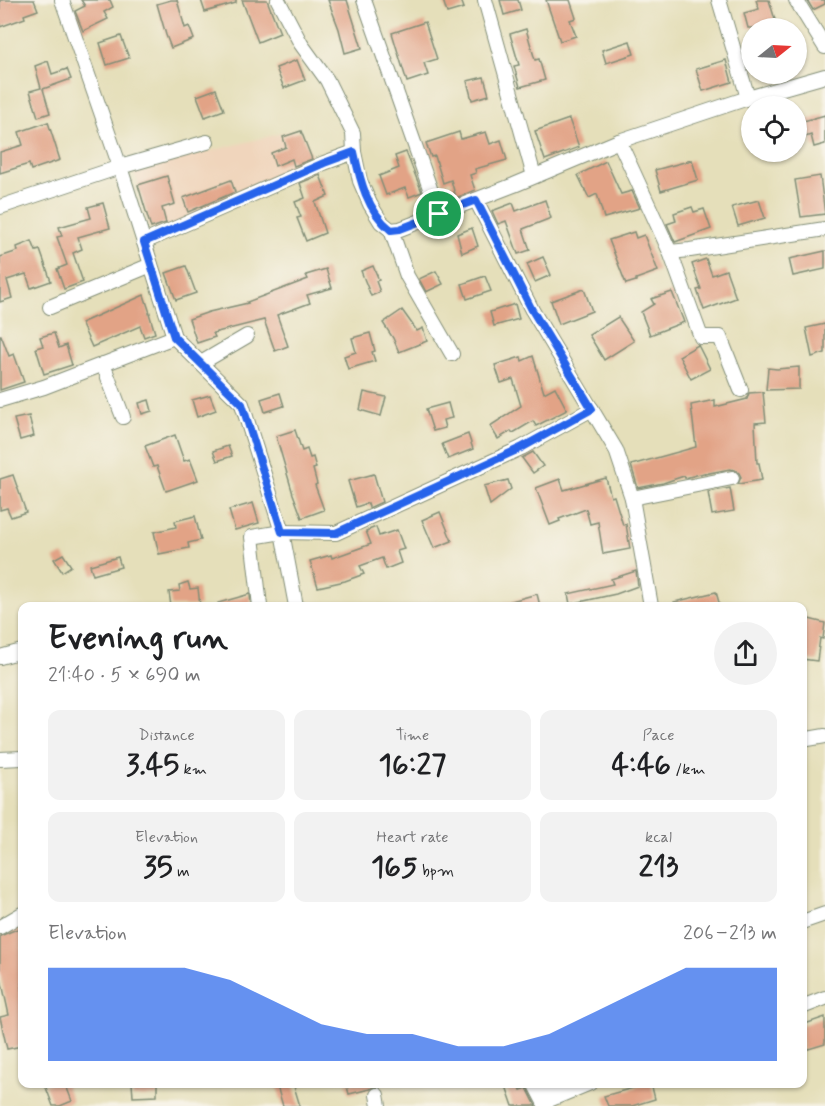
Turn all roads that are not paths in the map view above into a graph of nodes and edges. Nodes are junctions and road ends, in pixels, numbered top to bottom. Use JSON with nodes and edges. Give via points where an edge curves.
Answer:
{"nodes":[{"id":1,"x":62,"y":0,"type":"edge"},
{"id":2,"x":278,"y":0,"type":"edge"},
{"id":3,"x":364,"y":0,"type":"edge"},
{"id":4,"x":484,"y":0,"type":"edge"},
{"id":5,"x":719,"y":0,"type":"edge"},
{"id":6,"x":796,"y":0,"type":"edge"},
{"id":7,"x":825,"y":47,"type":"edge"},
{"id":8,"x":825,"y":76,"type":"edge"},
{"id":9,"x":747,"y":96,"type":"edge"},
{"id":10,"x":755,"y":96,"type":"edge"},
{"id":11,"x":741,"y":100,"type":"edge"},
{"id":12,"x":619,"y":141,"type":"junction"},
{"id":13,"x":207,"y":142,"type":"dead end"},
{"id":14,"x":354,"y":152,"type":"junction"},
{"id":15,"x":120,"y":167,"type":"junction"},
{"id":16,"x":534,"y":177,"type":"junction"},
{"id":17,"x":476,"y":200,"type":"junction"},
{"id":18,"x":0,"y":207,"type":"edge"},
{"id":19,"x":439,"y":214,"type":"junction"},
{"id":20,"x":825,"y":229,"type":"edge"},
{"id":21,"x":391,"y":230,"type":"junction"},
{"id":22,"x":144,"y":242,"type":"junction"},
{"id":23,"x":670,"y":252,"type":"junction"},
{"id":24,"x":151,"y":264,"type":"junction"},
{"id":25,"x":50,"y":307,"type":"dead end"},
{"id":26,"x":247,"y":336,"type":"dead end"},
{"id":27,"x":174,"y":337,"type":"junction"},
{"id":28,"x":452,"y":354,"type":"dead end"},
{"id":29,"x":201,"y":363,"type":"junction"},
{"id":30,"x":103,"y":364,"type":"junction"},
{"id":31,"x":741,"y":390,"type":"dead end"},
{"id":32,"x":0,"y":400,"type":"edge"},
{"id":33,"x":592,"y":409,"type":"junction"},
{"id":34,"x":123,"y":417,"type":"dead end"},
{"id":35,"x":732,"y":478,"type":"dead end"},
{"id":36,"x":632,"y":498,"type":"junction"},
{"id":37,"x":282,"y":532,"type":"junction"},
{"id":38,"x":260,"y":602,"type":"edge"},
{"id":39,"x":295,"y":602,"type":"edge"},
{"id":40,"x":650,"y":602,"type":"edge"},
{"id":41,"x":18,"y":652,"type":"edge"},
{"id":42,"x":0,"y":657,"type":"edge"},
{"id":43,"x":825,"y":736,"type":"edge"},
{"id":44,"x":807,"y":739,"type":"edge"},
{"id":45,"x":0,"y":759,"type":"edge"},
{"id":46,"x":18,"y":759,"type":"edge"},
{"id":47,"x":825,"y":914,"type":"edge"},
{"id":48,"x":18,"y":916,"type":"edge"},
{"id":49,"x":807,"y":920,"type":"edge"},
{"id":50,"x":0,"y":927,"type":"edge"},
{"id":51,"x":825,"y":998,"type":"edge"},
{"id":52,"x":807,"y":1004,"type":"edge"},
{"id":53,"x":537,"y":1088,"type":"edge"},
{"id":54,"x":553,"y":1088,"type":"edge"},
{"id":55,"x":579,"y":1088,"type":"edge"},
{"id":56,"x":545,"y":1104,"type":"edge"}],
"edges":[{"from":1,"to":15,"type":"street"},
{"from":2,"to":14,"type":"street","via":[[301,44],[327,80],[353,133]]},
{"from":3,"to":19,"type":"street"},
{"from":4,"to":16,"type":"street"},
{"from":5,"to":9,"type":"street"},
{"from":6,"to":7,"type":"street"},
{"from":8,"to":10,"type":"street"},
{"from":11,"to":12,"type":"street"},
{"from":12,"to":16,"type":"street"},
{"from":12,"to":23,"type":"street"},
{"from":13,"to":15,"type":"street"},
{"from":14,"to":21,"type":"street","via":[[370,204]]},
{"from":14,"to":22,"type":"street"},
{"from":15,"to":18,"type":"street"},
{"from":15,"to":22,"type":"street"},
{"from":16,"to":17,"type":"street"},
{"from":17,"to":19,"type":"street"},
{"from":17,"to":33,"type":"street","via":[[532,310]]},
{"from":19,"to":21,"type":"street"},
{"from":20,"to":23,"type":"street"},
{"from":21,"to":28,"type":"street","via":[[406,276]]},
{"from":22,"to":24,"type":"street"},
{"from":23,"to":31,"type":"street","via":[[701,337],[720,337]]},
{"from":24,"to":25,"type":"street"},
{"from":24,"to":27,"type":"street"},
{"from":26,"to":29,"type":"street"},
{"from":27,"to":29,"type":"street"},
{"from":27,"to":30,"type":"street"},
{"from":29,"to":37,"type":"street","via":[[242,404]]},
{"from":30,"to":32,"type":"street"},
{"from":30,"to":34,"type":"street"},
{"from":33,"to":36,"type":"street","via":[[616,450]]},
{"from":33,"to":37,"type":"street","via":[[521,448],[336,533]]},
{"from":35,"to":36,"type":"street"},
{"from":36,"to":40,"type":"street"},
{"from":37,"to":38,"type":"street","via":[[252,537]]},
{"from":37,"to":39,"type":"street"},
{"from":41,"to":42,"type":"street"},
{"from":43,"to":44,"type":"street"},
{"from":45,"to":46,"type":"street"},
{"from":47,"to":49,"type":"street"},
{"from":48,"to":50,"type":"street"},
{"from":51,"to":52,"type":"street"},
{"from":53,"to":56,"type":"street"},
{"from":54,"to":56,"type":"street"},
{"from":55,"to":56,"type":"street"}]}
